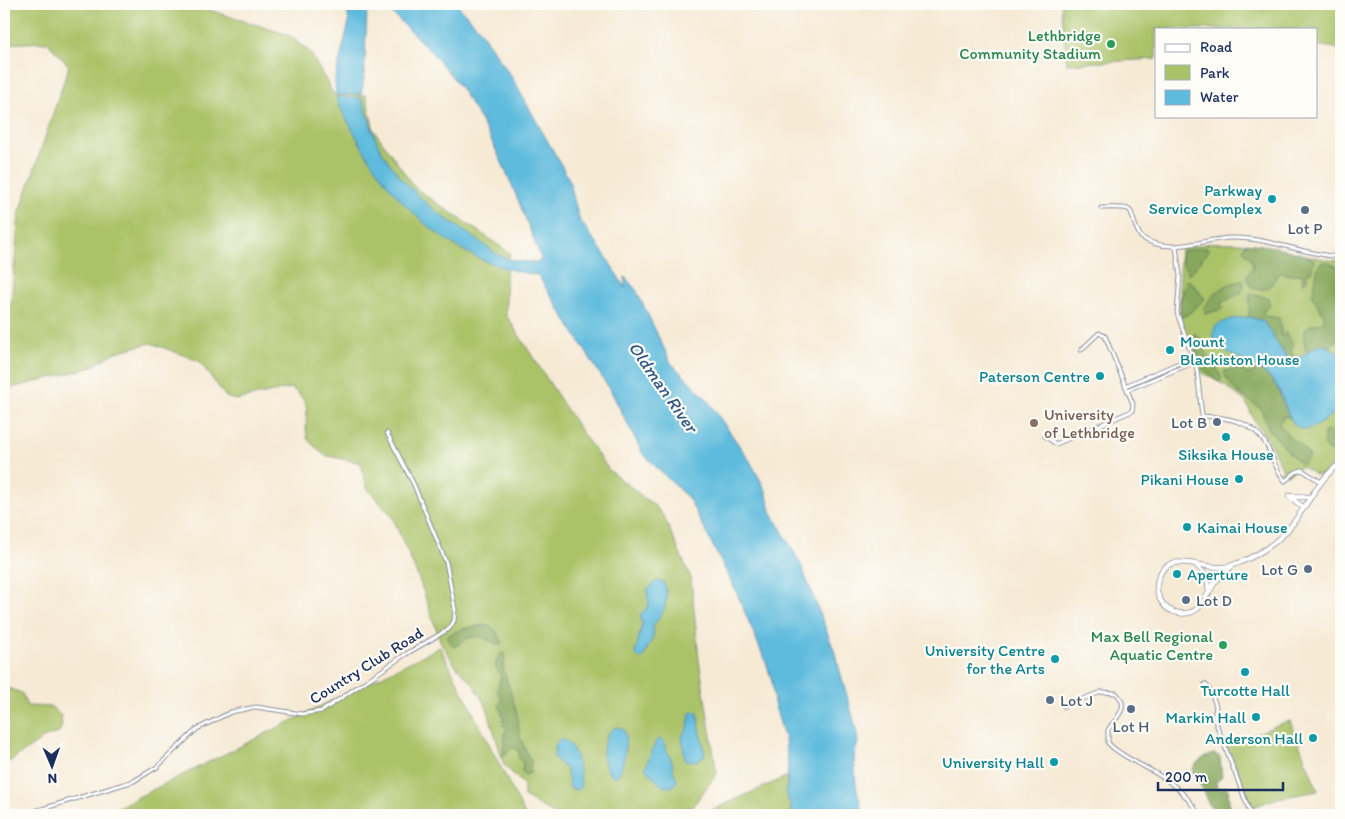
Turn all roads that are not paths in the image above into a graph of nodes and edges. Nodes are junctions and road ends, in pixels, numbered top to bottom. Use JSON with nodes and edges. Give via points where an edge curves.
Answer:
{"nodes":[{"id":1,"x":1101,"y":208,"type":"dead end"},
{"id":2,"x":1176,"y":246,"type":"junction"},
{"id":3,"x":1341,"y":257,"type":"edge"},
{"id":4,"x":1081,"y":350,"type":"dead end"},
{"id":5,"x":1193,"y":357,"type":"junction"},
{"id":6,"x":1195,"y":362,"type":"junction"},
{"id":7,"x":1125,"y":386,"type":"junction"},
{"id":8,"x":1127,"y":390,"type":"junction"},
{"id":9,"x":387,"y":433,"type":"dead end"},
{"id":10,"x":1045,"y":436,"type":"dead end"},
{"id":11,"x":1341,"y":463,"type":"edge"},
{"id":12,"x":1321,"y":482,"type":"junction"},
{"id":13,"x":1310,"y":497,"type":"junction"},
{"id":14,"x":1304,"y":508,"type":"junction"},
{"id":15,"x":1192,"y":563,"type":"junction"},
{"id":16,"x":1233,"y":566,"type":"junction"},
{"id":17,"x":1208,"y":594,"type":"junction"},
{"id":18,"x":1205,"y":684,"type":"dead end"},
{"id":19,"x":1064,"y":706,"type":"dead end"},
{"id":20,"x":22,"y":815,"type":"edge"},
{"id":21,"x":1199,"y":815,"type":"edge"},
{"id":22,"x":1251,"y":815,"type":"edge"}],
"edges":[{"from":1,"to":2,"type":"street","via":[[1127,208],[1132,211],[1141,237],[1163,246]]},
{"from":2,"to":3,"type":"street","via":[[1246,238]]},
{"from":2,"to":5,"type":"street","via":[[1180,276],[1178,313]]},
{"from":4,"to":7,"type":"street","via":[[1095,334],[1105,336]]},
{"from":5,"to":6,"type":"street"},
{"from":5,"to":7,"type":"street"},
{"from":6,"to":8,"type":"street"},
{"from":6,"to":12,"type":"street","via":[[1202,416],[1229,419],[1255,431],[1267,446],[1285,481],[1302,470]]},
{"from":7,"to":8,"type":"street"},
{"from":8,"to":10,"type":"street","via":[[1133,404],[1129,413],[1056,444]]},
{"from":9,"to":20,"type":"street","name":"Country Club Road","via":[[414,485],[446,562],[455,609],[449,629],[322,710],[302,714],[256,707],[231,712],[197,729],[157,767],[134,781]]},
{"from":11,"to":12,"type":"street"},
{"from":12,"to":13,"type":"street"},
{"from":13,"to":14,"type":"street"},
{"from":13,"to":14,"type":"street","via":[[1289,496]]},
{"from":14,"to":16,"type":"street","via":[[1279,538]]},
{"from":15,"to":16,"type":"street","via":[[1215,569]]},
{"from":15,"to":17,"type":"street","via":[[1207,576]]},
{"from":15,"to":17,"type":"street","via":[[1179,562],[1163,570],[1157,585],[1160,600],[1169,610],[1187,613],[1198,609]]},
{"from":16,"to":17,"type":"street"},
{"from":18,"to":22,"type":"street","via":[[1216,706],[1214,718]]},
{"from":19,"to":21,"type":"street","via":[[1101,692],[1116,693],[1122,708],[1108,730],[1108,743],[1170,782],[1191,801]]}]}
